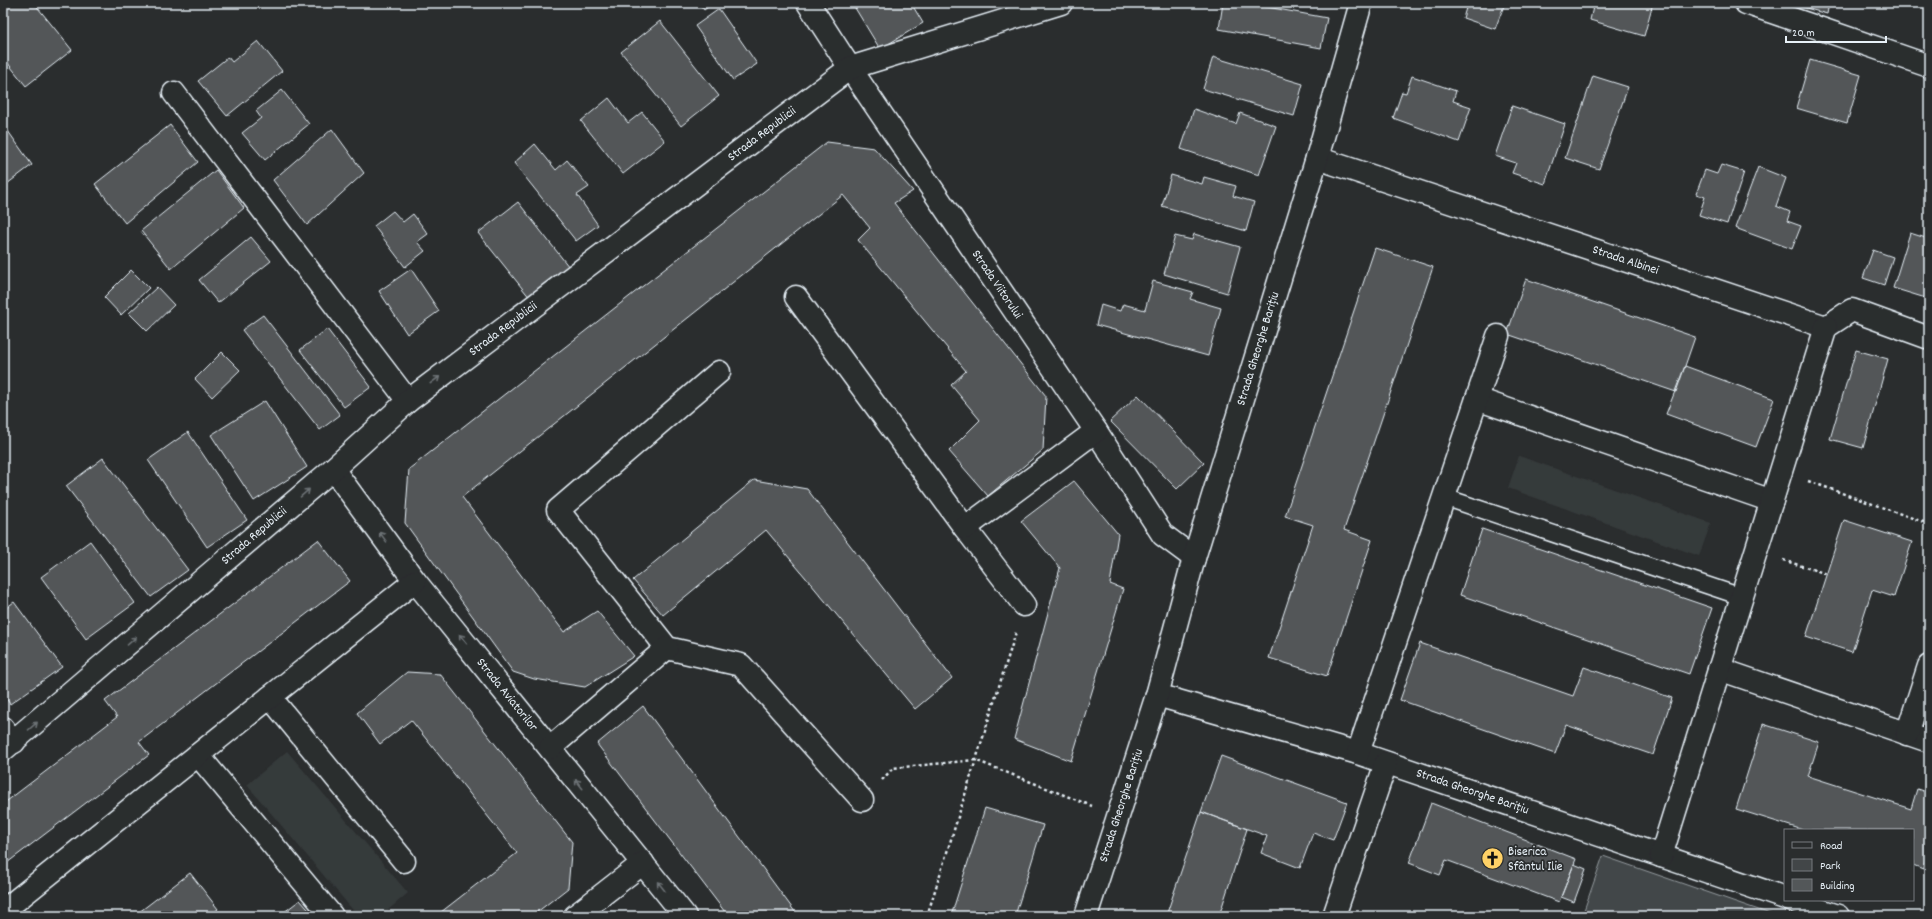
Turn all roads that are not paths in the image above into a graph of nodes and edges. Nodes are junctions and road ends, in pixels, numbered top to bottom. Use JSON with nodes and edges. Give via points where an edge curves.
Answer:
{"nodes":[{"id":1,"x":808,"y":3,"type":"edge"},
{"id":2,"x":1061,"y":3,"type":"edge"},
{"id":3,"x":1361,"y":3,"type":"edge"},
{"id":4,"x":1746,"y":3,"type":"edge"},
{"id":5,"x":1929,"y":66,"type":"edge"},
{"id":6,"x":850,"y":68,"type":"junction"},
{"id":7,"x":174,"y":93,"type":"dead end"},
{"id":8,"x":1317,"y":158,"type":"junction"},
{"id":9,"x":796,"y":297,"type":"dead end"},
{"id":10,"x":1826,"y":327,"type":"junction"},
{"id":11,"x":1498,"y":336,"type":"dead end"},
{"id":12,"x":1929,"y":338,"type":"edge"},
{"id":13,"x":719,"y":372,"type":"dead end"},
{"id":14,"x":1477,"y":399,"type":"junction"},
{"id":15,"x":408,"y":401,"type":"junction"},
{"id":16,"x":1096,"y":431,"type":"junction"},
{"id":17,"x":333,"y":469,"type":"junction"},
{"id":18,"x":1444,"y":497,"type":"junction"},
{"id":19,"x":1772,"y":501,"type":"junction"},
{"id":20,"x":965,"y":528,"type":"junction"},
{"id":21,"x":1194,"y":558,"type":"junction"},
{"id":22,"x":415,"y":581,"type":"junction"},
{"id":23,"x":1742,"y":597,"type":"junction"},
{"id":24,"x":1024,"y":605,"type":"road end"},
{"id":25,"x":667,"y":648,"type":"junction"},
{"id":26,"x":1929,"y":666,"type":"edge"},
{"id":27,"x":1719,"y":669,"type":"junction"},
{"id":28,"x":1156,"y":695,"type":"junction"},
{"id":29,"x":270,"y":697,"type":"junction"},
{"id":30,"x":1906,"y":734,"type":"junction"},
{"id":31,"x":7,"y":740,"type":"edge"},
{"id":32,"x":1929,"y":741,"type":"edge"},
{"id":33,"x":550,"y":748,"type":"junction"},
{"id":34,"x":1358,"y":753,"type":"junction"},
{"id":35,"x":198,"y":755,"type":"junction"},
{"id":36,"x":1386,"y":763,"type":"junction"},
{"id":37,"x":862,"y":800,"type":"road end"},
{"id":38,"x":1661,"y":856,"type":"junction"},
{"id":39,"x":404,"y":861,"type":"dead end"},
{"id":40,"x":642,"y":863,"type":"junction"},
{"id":41,"x":1784,"y":898,"type":"edge"},
{"id":42,"x":1792,"y":901,"type":"edge"},
{"id":43,"x":3,"y":911,"type":"edge"},
{"id":44,"x":1815,"y":912,"type":"edge"},
{"id":45,"x":332,"y":916,"type":"edge"},
{"id":46,"x":575,"y":916,"type":"edge"},
{"id":47,"x":685,"y":916,"type":"edge"},
{"id":48,"x":1086,"y":916,"type":"edge"},
{"id":49,"x":1334,"y":916,"type":"edge"},
{"id":50,"x":1838,"y":916,"type":"edge"}],
"edges":[{"from":1,"to":6,"type":"street","name":"Strada Viitorului"},
{"from":2,"to":6,"type":"street","name":"Strada Republicii"},
{"from":3,"to":8,"type":"street","name":"Strada Gheorghe Barițiu"},
{"from":4,"to":5,"type":"street"},
{"from":15,"to":6,"type":"street","name":"Strada Republicii","one_way":true},
{"from":6,"to":16,"type":"street","name":"Strada Viitorului"},
{"from":7,"to":15,"type":"street"},
{"from":8,"to":10,"type":"street","name":"Strada Albinei"},
{"from":8,"to":21,"type":"street","name":"Strada Gheorghe Barițiu"},
{"from":9,"to":20,"type":"street"},
{"from":10,"to":12,"type":"street","via":[[1852,310]]},
{"from":10,"to":19,"type":"street"},
{"from":11,"to":14,"type":"street"},
{"from":13,"to":25,"type":"street","via":[[558,510]]},
{"from":14,"to":18,"type":"street"},
{"from":14,"to":19,"type":"street"},
{"from":15,"to":17,"type":"street","name":"Strada Republicii"},
{"from":16,"to":20,"type":"street"},
{"from":16,"to":21,"type":"street","name":"Strada Viitorului","via":[[1163,536]]},
{"from":22,"to":17,"type":"street","name":"Strada Aviatorilor","one_way":true},
{"from":31,"to":17,"type":"street","name":"Strada Republicii","one_way":true},
{"from":18,"to":23,"type":"lane"},
{"from":18,"to":34,"type":"street"},
{"from":19,"to":23,"type":"street"},
{"from":20,"to":24,"type":"street"},
{"from":21,"to":28,"type":"street","name":"Strada Gheorghe Barițiu"},
{"from":22,"to":29,"type":"street"},
{"from":33,"to":22,"type":"street","name":"Strada Aviatorilor","one_way":true},
{"from":23,"to":27,"type":"street"},
{"from":25,"to":33,"type":"street"},
{"from":25,"to":37,"type":"street","via":[[740,665]]},
{"from":26,"to":30,"type":"street"},
{"from":27,"to":30,"type":"street"},
{"from":27,"to":38,"type":"street"},
{"from":28,"to":34,"type":"street","name":"Strada Gheorghe Barițiu"},
{"from":28,"to":48,"type":"street","name":"Strada Gheorghe Barițiu"},
{"from":29,"to":35,"type":"street"},
{"from":29,"to":39,"type":"street"},
{"from":30,"to":32,"type":"street"},
{"from":40,"to":33,"type":"street","name":"Strada Aviatorilor","one_way":true},
{"from":34,"to":36,"type":"street","name":"Strada Gheorghe Barițiu"},
{"from":35,"to":43,"type":"street"},
{"from":35,"to":45,"type":"street"},
{"from":36,"to":38,"type":"street","name":"Strada Gheorghe Barițiu"},
{"from":36,"to":49,"type":"street"},
{"from":38,"to":41,"type":"street","name":"Strada Gheorghe Barițiu"},
{"from":40,"to":46,"type":"street"},
{"from":47,"to":40,"type":"street","name":"Strada Aviatorilor","one_way":true},
{"from":42,"to":44,"type":"street"},
{"from":44,"to":50,"type":"street"}]}
